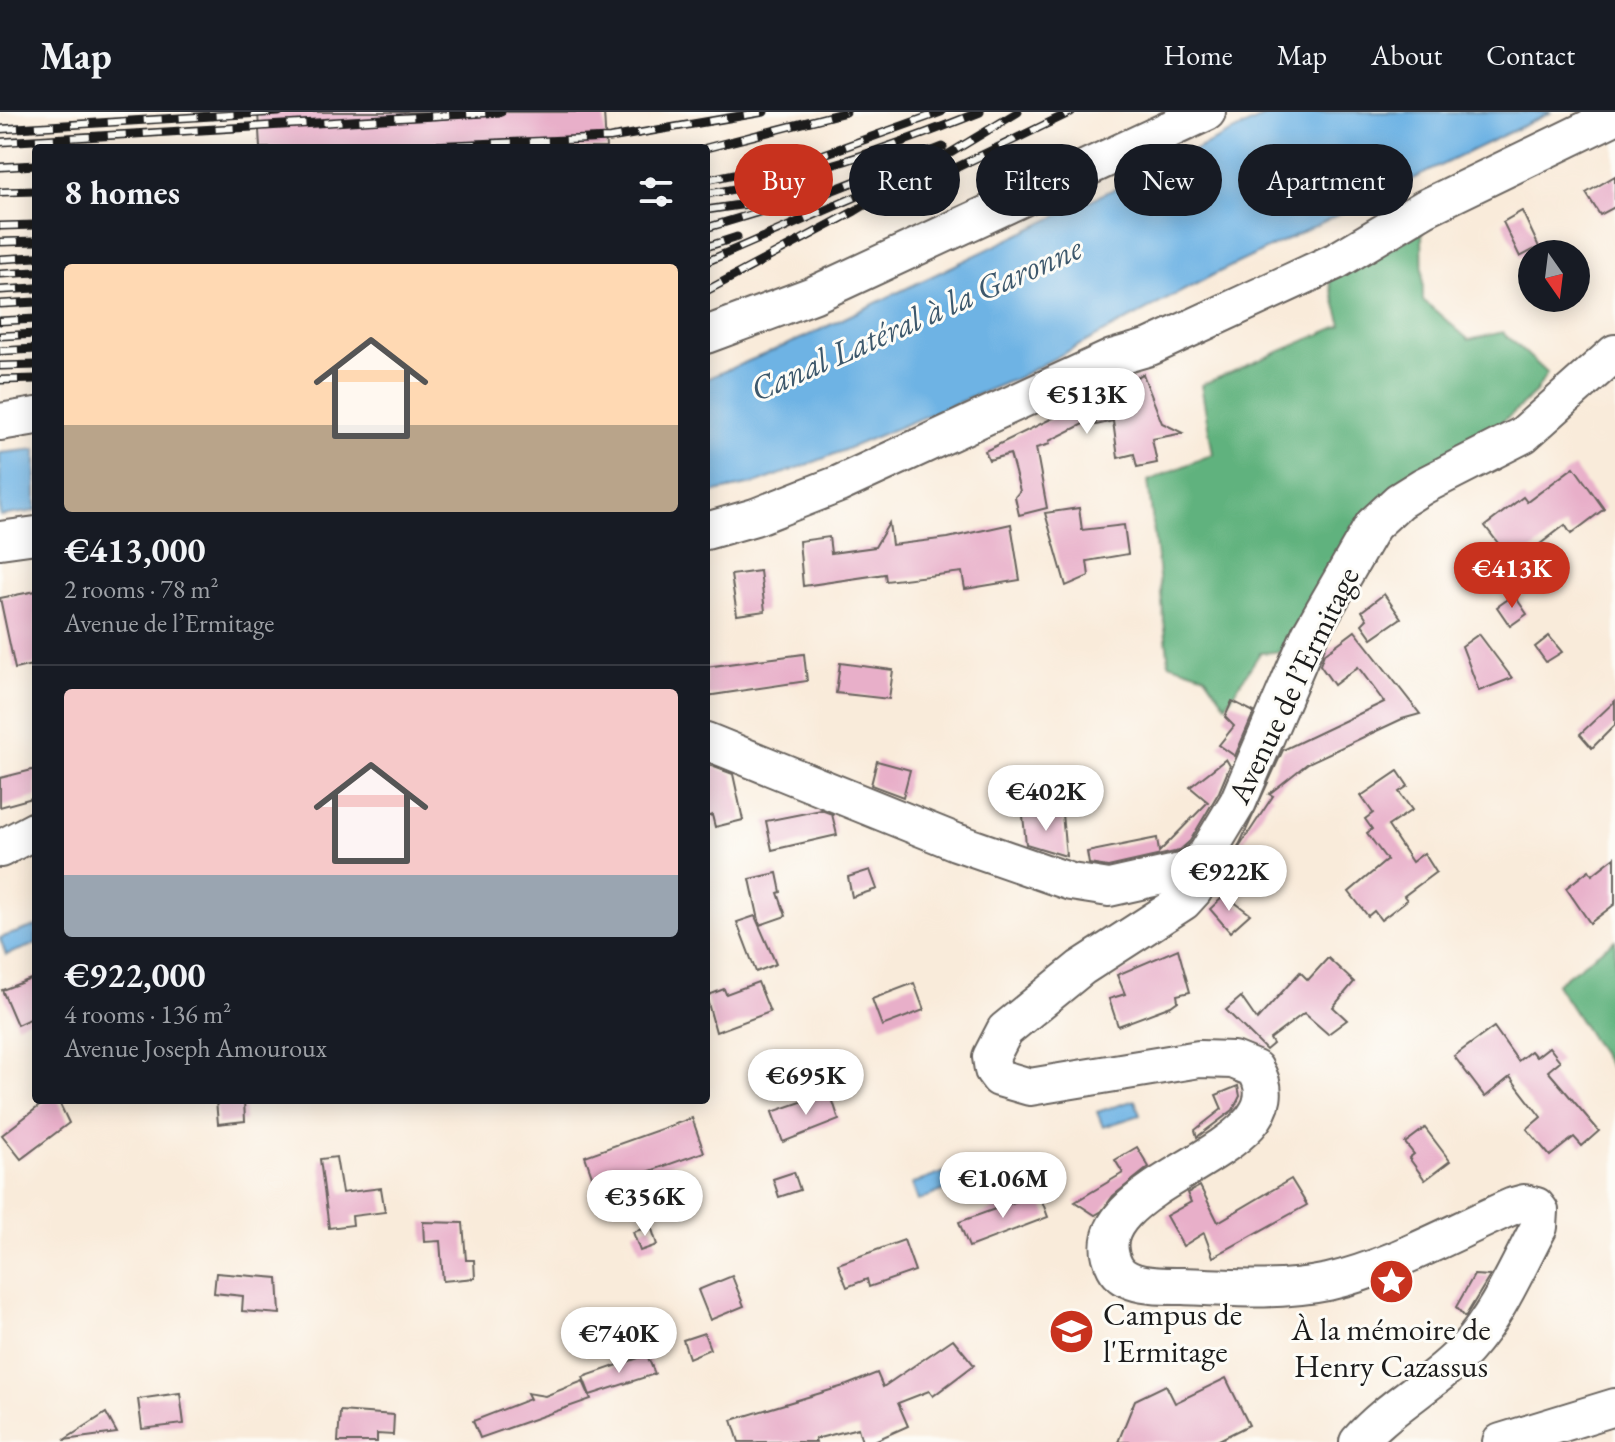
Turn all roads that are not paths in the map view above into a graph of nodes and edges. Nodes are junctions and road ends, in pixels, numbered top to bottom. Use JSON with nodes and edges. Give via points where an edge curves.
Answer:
{"nodes":[{"id":1,"x":1207,"y":112,"type":"edge"},
{"id":2,"x":1615,"y":116,"type":"edge"},
{"id":3,"x":710,"y":334,"type":"edge"},
{"id":4,"x":1615,"y":353,"type":"edge"},
{"id":5,"x":32,"y":417,"type":"edge"},
{"id":6,"x":0,"y":422,"type":"edge"},
{"id":7,"x":710,"y":530,"type":"edge"},
{"id":8,"x":32,"y":536,"type":"edge"},
{"id":9,"x":0,"y":540,"type":"edge"},
{"id":10,"x":710,"y":743,"type":"edge"},
{"id":11,"x":32,"y":832,"type":"edge"},
{"id":12,"x":0,"y":849,"type":"edge"},
{"id":13,"x":1200,"y":861,"type":"junction"},
{"id":14,"x":1615,"y":1407,"type":"edge"},
{"id":15,"x":1358,"y":1442,"type":"edge"},
{"id":16,"x":1501,"y":1442,"type":"edge"}],
"edges":[{"from":1,"to":3,"type":"street","via":[[813,295]]},
{"from":2,"to":7,"type":"street","via":[[1425,208],[1336,261],[1150,347],[1112,358],[839,484]]},
{"from":4,"to":13,"type":"street","name":"Avenue de l’Ermitage","via":[[1523,435],[1423,486],[1373,525],[1310,634],[1238,802]]},
{"from":5,"to":6,"type":"street"},
{"from":8,"to":9,"type":"street"},
{"from":10,"to":13,"type":"street","via":[[956,842],[1085,886],[1125,886]]},
{"from":11,"to":12,"type":"street"},
{"from":13,"to":15,"type":"street","name":"Avenue de l’Ermitage","via":[[1194,890],[1183,902],[1081,968],[1005,1030],[991,1057],[993,1070],[999,1078],[1030,1087],[1199,1059],[1233,1060],[1255,1069],[1262,1100],[1247,1126],[1133,1204],[1114,1225],[1110,1245],[1115,1267],[1138,1282],[1223,1290],[1327,1282],[1425,1247],[1513,1206],[1536,1206],[1539,1227],[1485,1327]]},
{"from":14,"to":16,"type":"street"}]}
